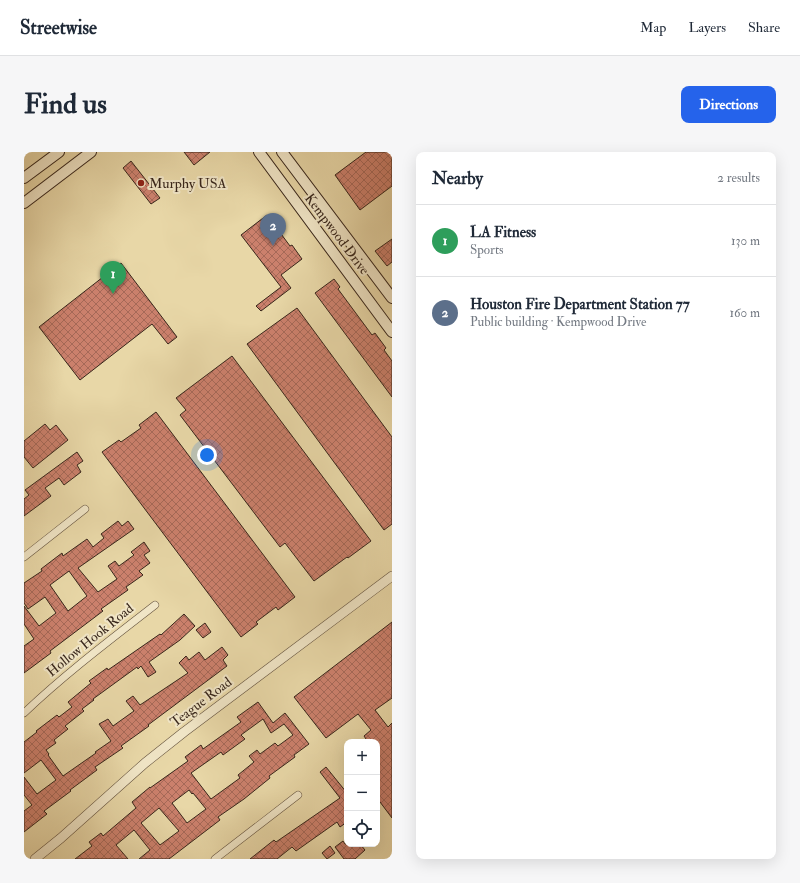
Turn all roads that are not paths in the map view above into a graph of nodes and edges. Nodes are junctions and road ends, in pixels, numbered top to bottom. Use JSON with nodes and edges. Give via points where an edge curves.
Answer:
{"nodes":[{"id":1,"x":59,"y":152,"type":"edge"},
{"id":2,"x":91,"y":152,"type":"edge"},
{"id":3,"x":259,"y":152,"type":"edge"},
{"id":4,"x":282,"y":152,"type":"edge"},
{"id":5,"x":24,"y":178,"type":"edge"},
{"id":6,"x":24,"y":203,"type":"edge"},
{"id":7,"x":392,"y":298,"type":"edge"},
{"id":8,"x":392,"y":332,"type":"edge"},
{"id":9,"x":85,"y":509,"type":"dead end"},
{"id":10,"x":24,"y":557,"type":"edge"},
{"id":11,"x":392,"y":576,"type":"edge"},
{"id":12,"x":155,"y":605,"type":"dead end"},
{"id":13,"x":24,"y":713,"type":"edge"},
{"id":14,"x":298,"y":795,"type":"dead end"},
{"id":15,"x":35,"y":859,"type":"edge"},
{"id":16,"x":215,"y":859,"type":"edge"}],
"edges":[{"from":1,"to":5,"type":"main road"},
{"from":2,"to":6,"type":"main road"},
{"from":3,"to":8,"type":"main road","name":"Kempwood Drive"},
{"from":4,"to":7,"type":"main road","name":"Kempwood Drive"},
{"from":9,"to":10,"type":"street"},
{"from":11,"to":15,"type":"street","name":"Teague Road","via":[[145,763]]},
{"from":12,"to":13,"type":"street","name":"Hollow Hook Road","via":[[84,660]]},
{"from":14,"to":16,"type":"street"}]}
